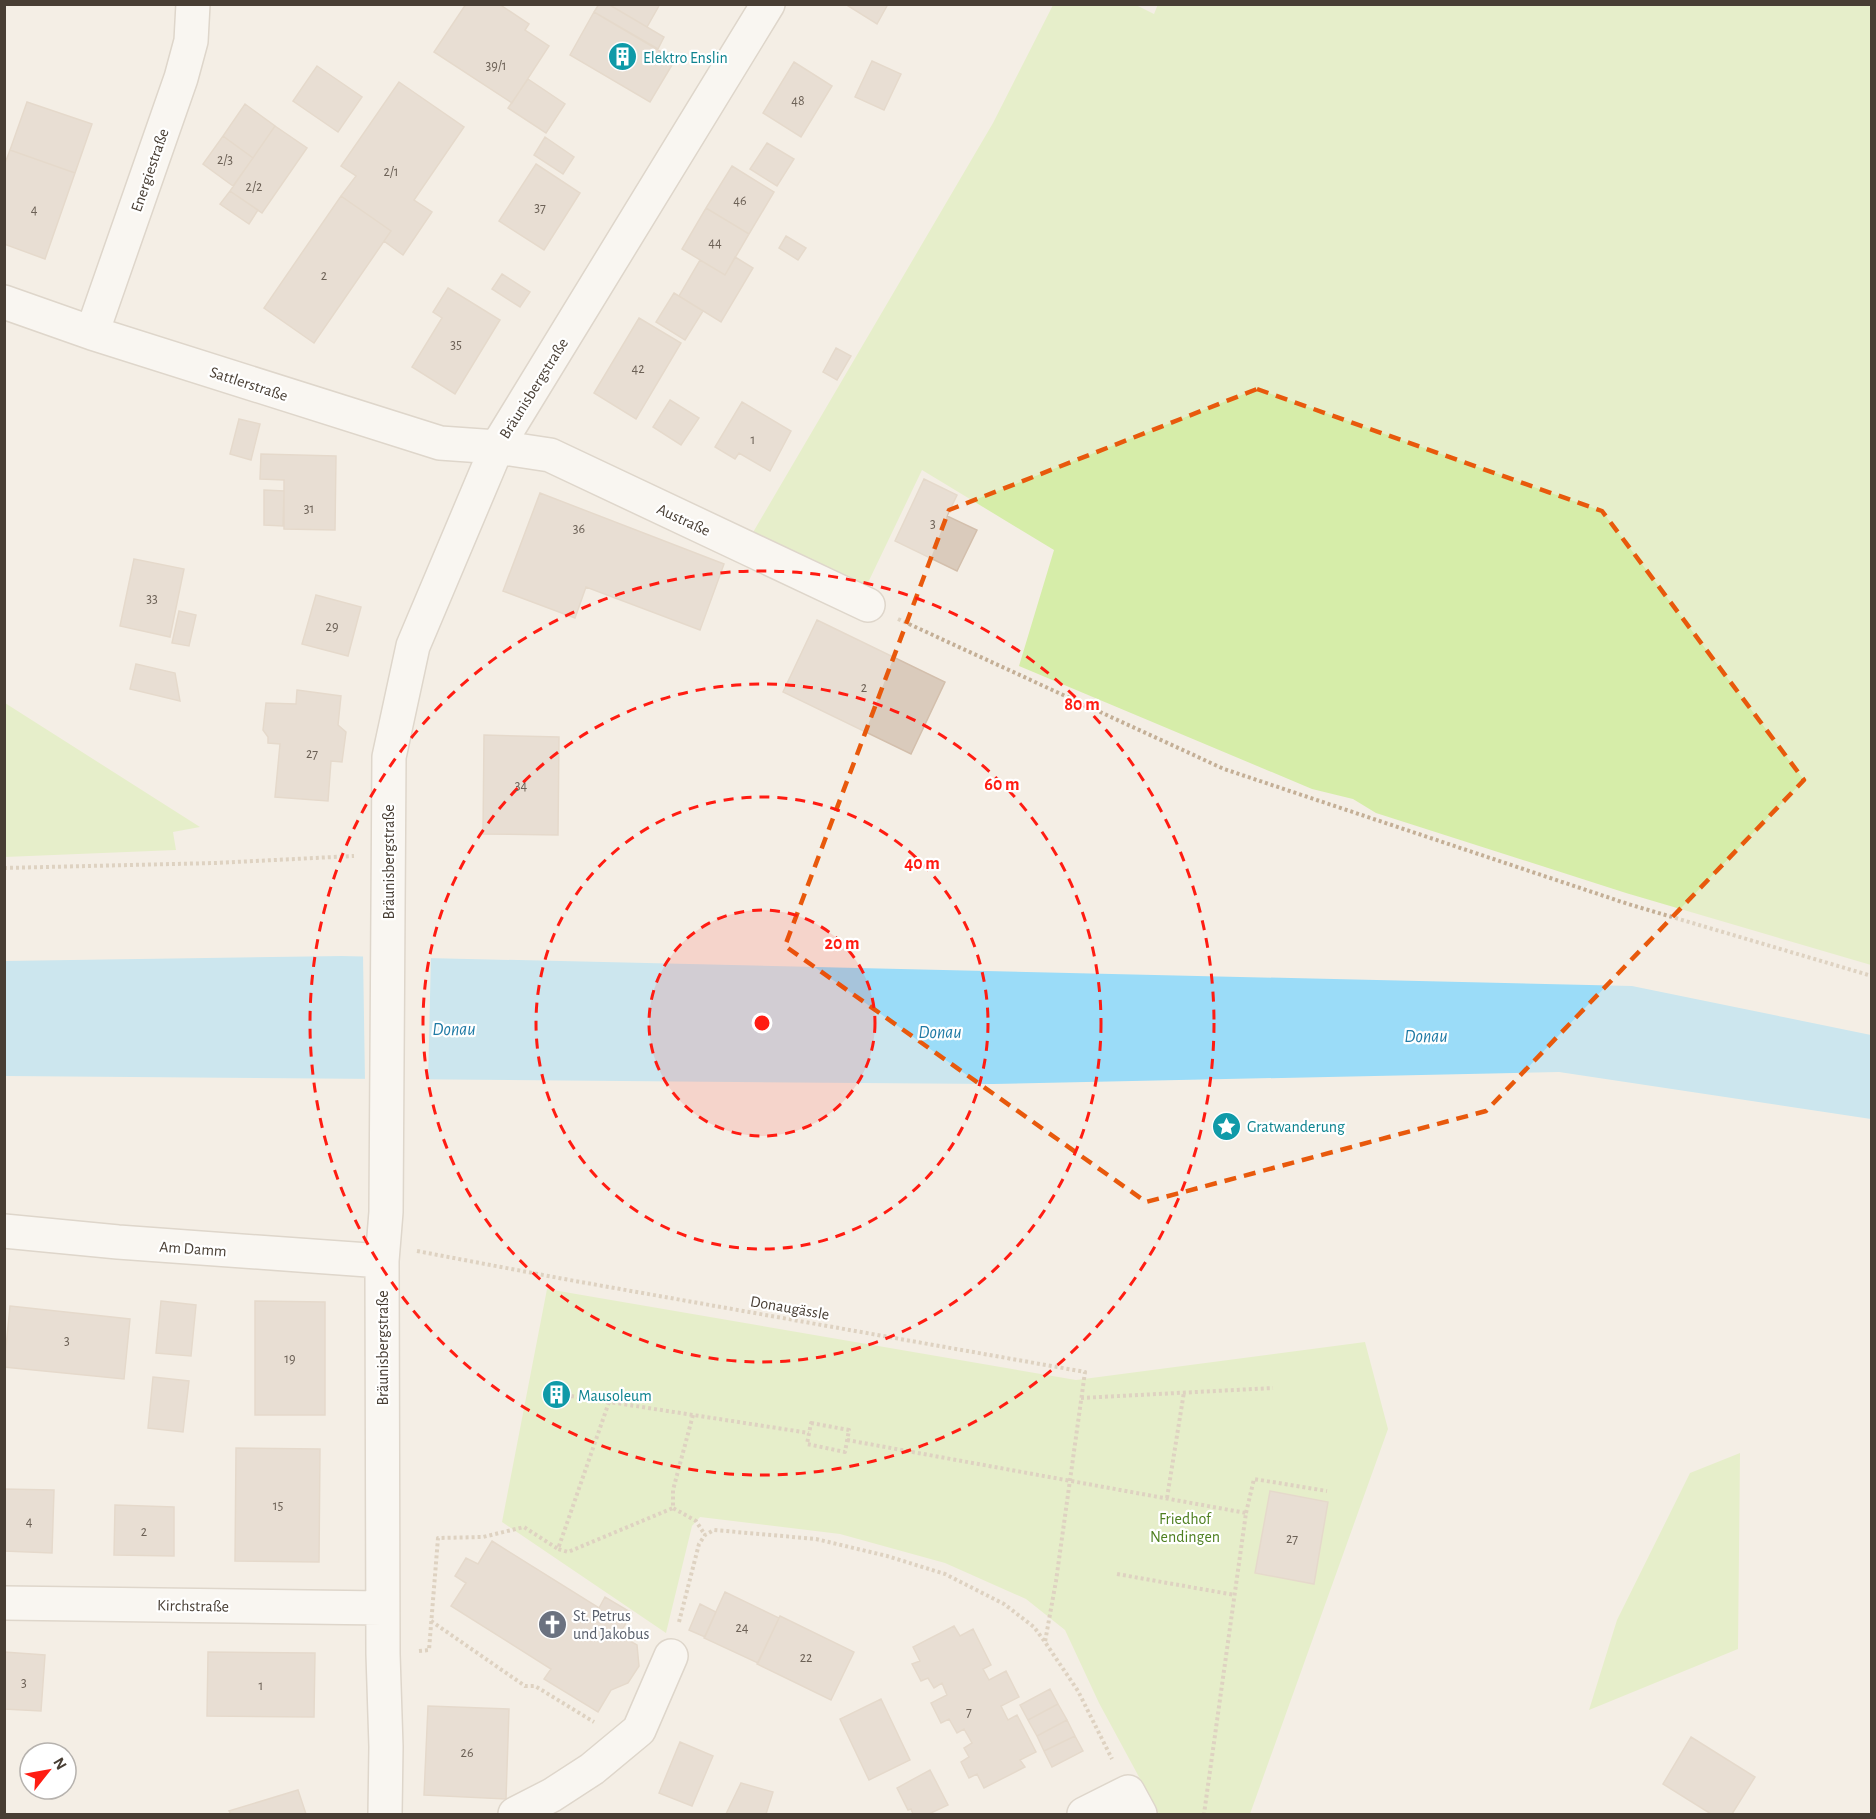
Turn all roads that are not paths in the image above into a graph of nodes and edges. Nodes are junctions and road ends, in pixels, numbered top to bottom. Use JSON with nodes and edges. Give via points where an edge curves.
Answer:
{"nodes":[{"id":1,"x":193,"y":4,"type":"edge"},
{"id":2,"x":768,"y":4,"type":"edge"},
{"id":3,"x":4,"y":302,"type":"edge"},
{"id":4,"x":92,"y":333,"type":"junction"},
{"id":5,"x":497,"y":447,"type":"junction"},
{"id":6,"x":868,"y":605,"type":"road end"},
{"id":7,"x":4,"y":1231,"type":"edge"},
{"id":8,"x":383,"y":1254,"type":"junction"},
{"id":9,"x":4,"y":1603,"type":"edge"},
{"id":10,"x":382,"y":1608,"type":"junction"},
{"id":11,"x":671,"y":1656,"type":"road end"},
{"id":12,"x":1134,"y":1803,"type":"edge"},
{"id":13,"x":385,"y":1815,"type":"edge"},
{"id":14,"x":515,"y":1815,"type":"edge"},
{"id":15,"x":1084,"y":1815,"type":"edge"}],
"edges":[{"from":1,"to":4,"type":"street","name":"Energiestraße","via":[[191,41],[181,78]]},
{"from":2,"to":5,"type":"street","name":"Bräunisbergstraße"},
{"from":3,"to":4,"type":"street","name":"Sattlerstraße"},
{"from":4,"to":5,"type":"street","name":"Sattlerstraße","via":[[440,444]]},
{"from":5,"to":6,"type":"street","name":"Austraße","via":[[550,455]]},
{"from":5,"to":8,"type":"street","name":"Bräunisbergstraße","via":[[412,646],[389,757]]},
{"from":7,"to":8,"type":"street","name":"Am Damm","via":[[118,1242]]},
{"from":8,"to":10,"type":"street","name":"Bräunisbergstraße"},
{"from":9,"to":10,"type":"street","name":"Kirchstraße"},
{"from":10,"to":13,"type":"street","name":"Bräunisbergstraße"},
{"from":11,"to":14,"type":"street","via":[[639,1730],[592,1769]]},
{"from":12,"to":15,"type":"street"}]}
